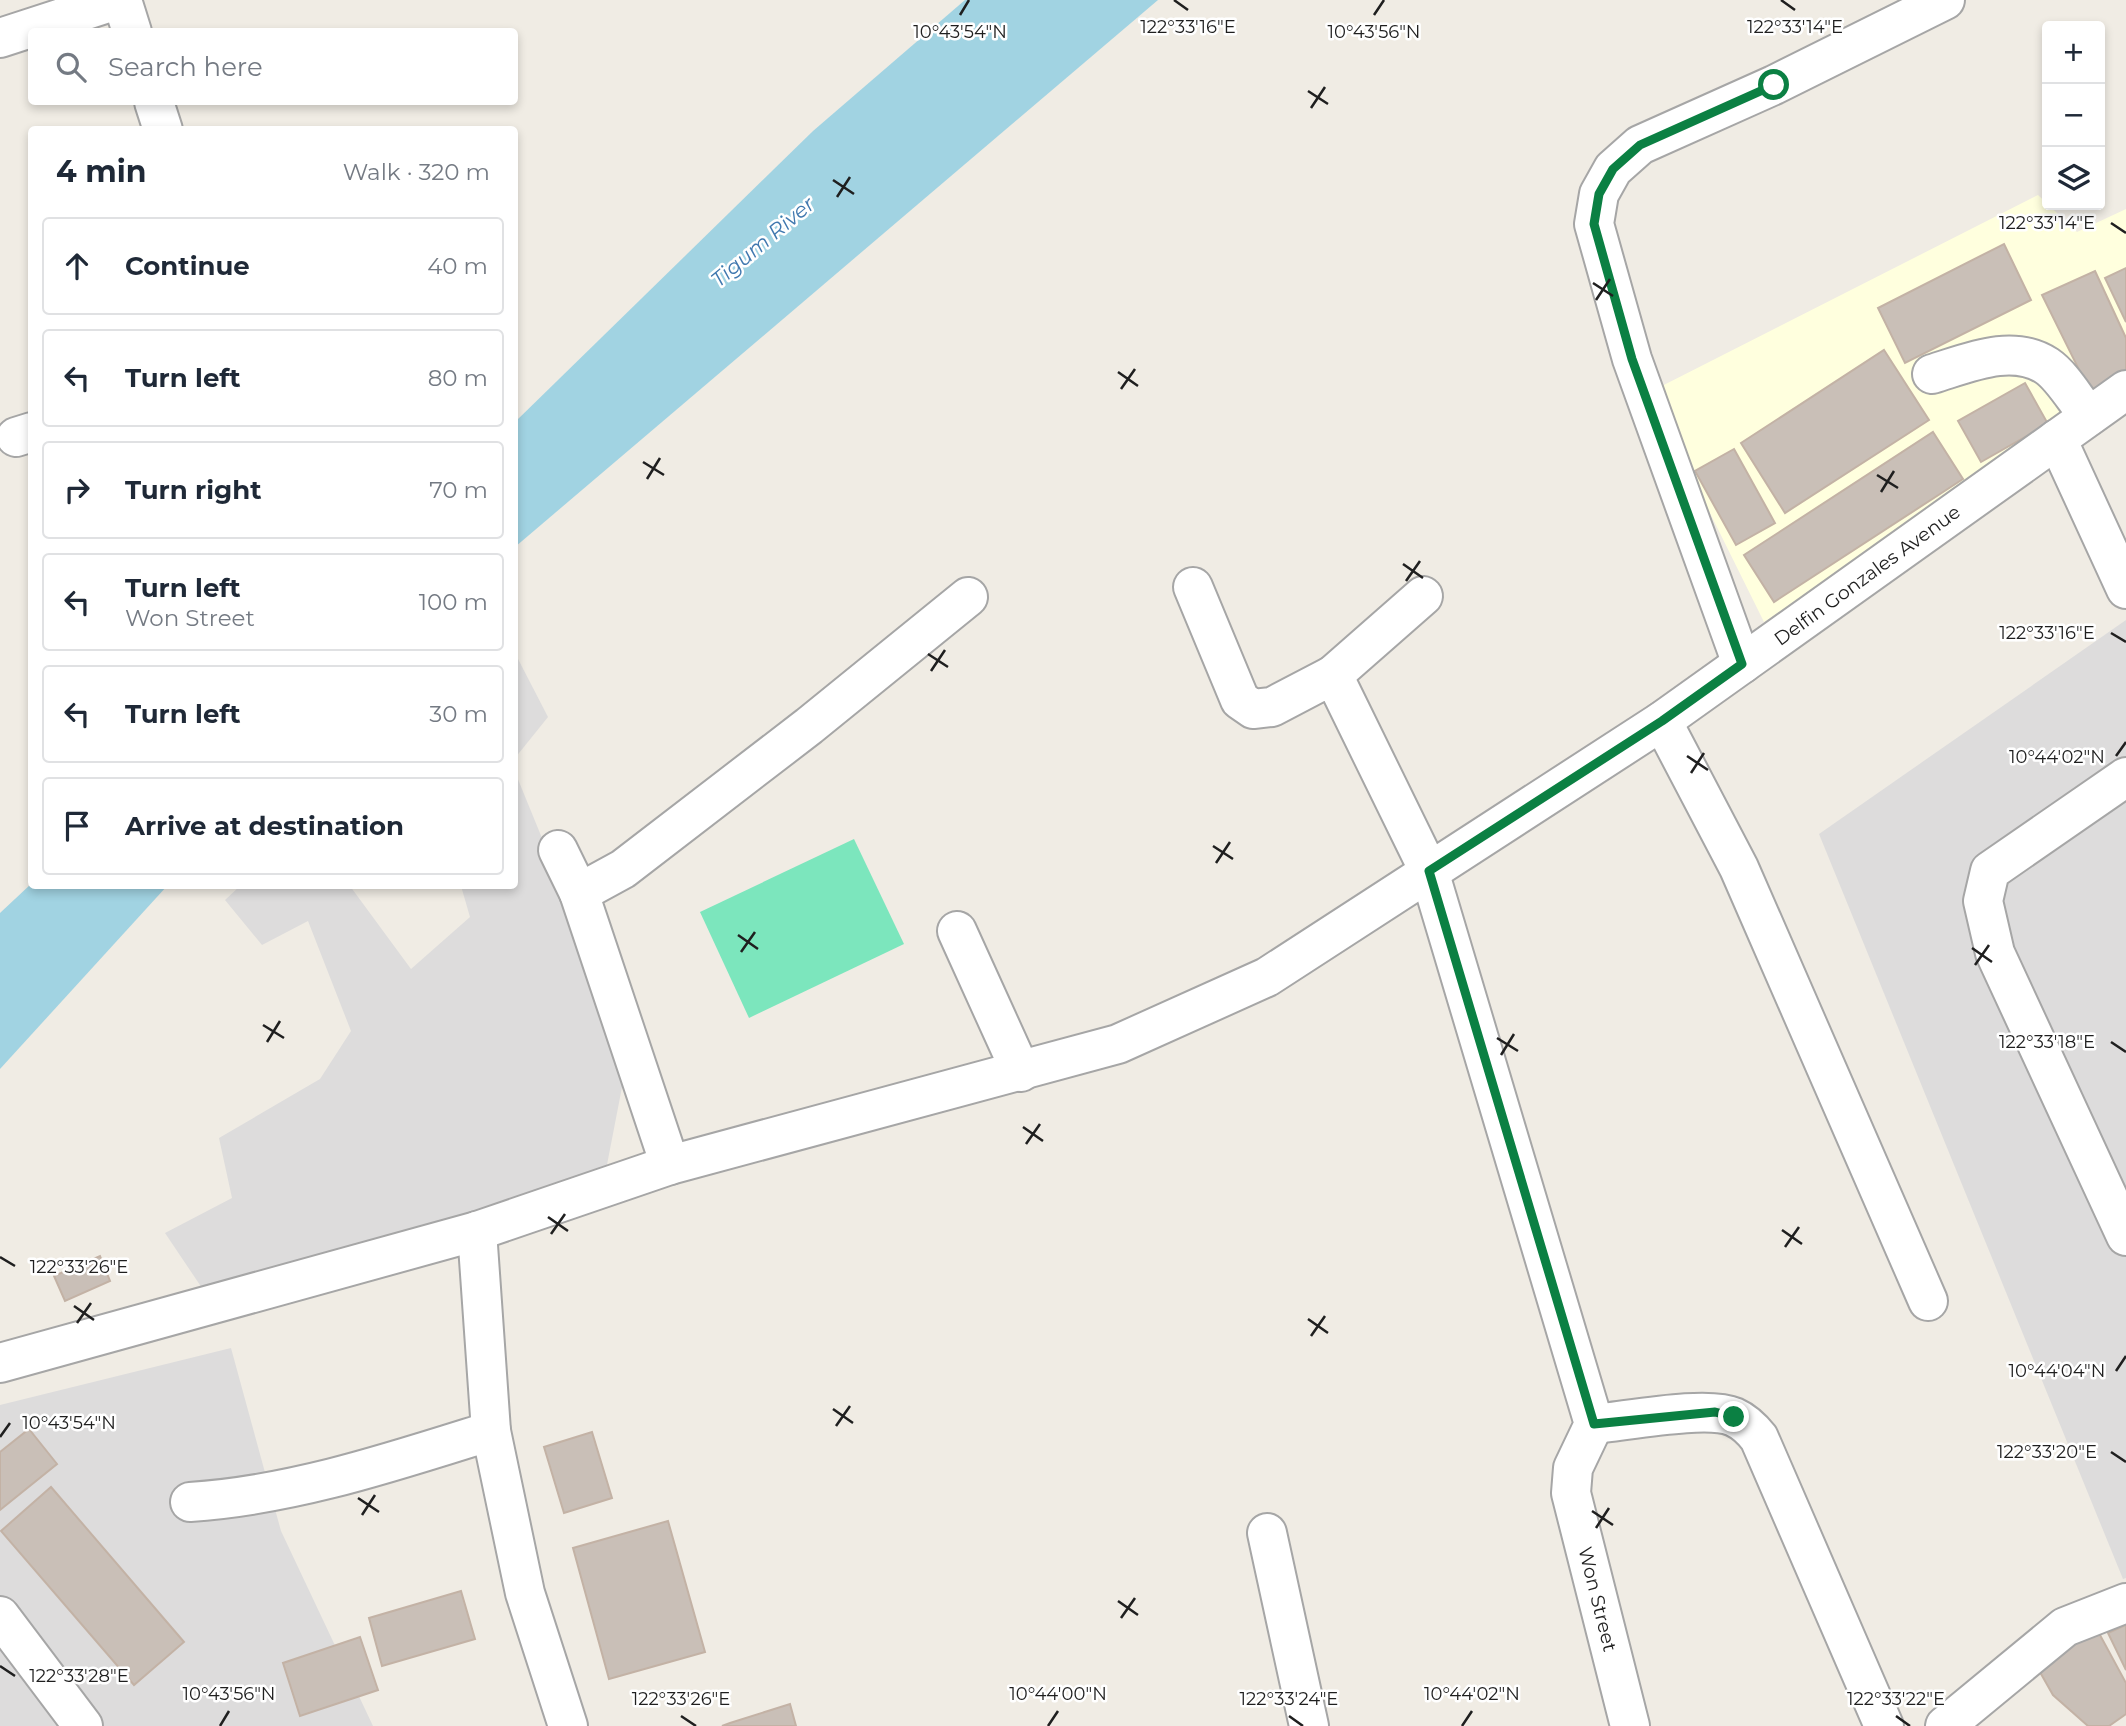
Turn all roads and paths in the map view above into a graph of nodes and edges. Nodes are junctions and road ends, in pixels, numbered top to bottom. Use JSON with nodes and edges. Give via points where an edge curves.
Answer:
{"nodes":[{"id":1,"x":120,"y":0,"type":"edge"},
{"id":2,"x":1945,"y":0,"type":"edge"},
{"id":3,"x":32,"y":28,"type":"edge"},
{"id":4,"x":130,"y":28,"type":"edge"},
{"id":5,"x":28,"y":29,"type":"edge"},
{"id":6,"x":0,"y":38,"type":"edge"},
{"id":7,"x":155,"y":105,"type":"edge"},
{"id":8,"x":162,"y":126,"type":"edge"},
{"id":9,"x":1931,"y":374,"type":"dead end"},
{"id":10,"x":2126,"y":390,"type":"edge"},
{"id":11,"x":2088,"y":416,"type":"junction"},
{"id":12,"x":2057,"y":439,"type":"junction"},
{"id":13,"x":1193,"y":587,"type":"dead end"},
{"id":14,"x":2126,"y":589,"type":"edge"},
{"id":15,"x":1423,"y":596,"type":"dead end"},
{"id":16,"x":968,"y":597,"type":"dead end"},
{"id":17,"x":1742,"y":664,"type":"junction"},
{"id":18,"x":1333,"y":675,"type":"junction"},
{"id":19,"x":1662,"y":721,"type":"junction"},
{"id":20,"x":2126,"y":777,"type":"edge"},
{"id":21,"x":558,"y":850,"type":"dead end"},
{"id":22,"x":1429,"y":871,"type":"junction"},
{"id":23,"x":579,"y":893,"type":"junction"},
{"id":24,"x":957,"y":931,"type":"dead end"},
{"id":25,"x":1021,"y":1072,"type":"junction"},
{"id":26,"x":670,"y":1165,"type":"junction"},
{"id":27,"x":477,"y":1231,"type":"junction"},
{"id":28,"x":2126,"y":1236,"type":"edge"},
{"id":29,"x":1928,"y":1301,"type":"dead end"},
{"id":30,"x":0,"y":1363,"type":"edge"},
{"id":31,"x":1594,"y":1424,"type":"junction"},
{"id":32,"x":491,"y":1432,"type":"junction"},
{"id":33,"x":190,"y":1502,"type":"dead end"},
{"id":34,"x":1267,"y":1533,"type":"dead end"},
{"id":35,"x":2126,"y":1603,"type":"edge"},
{"id":36,"x":0,"y":1616,"type":"edge"},
{"id":37,"x":1304,"y":1725,"type":"edge"},
{"id":38,"x":83,"y":1726,"type":"edge"},
{"id":39,"x":568,"y":1726,"type":"edge"},
{"id":40,"x":1630,"y":1726,"type":"edge"},
{"id":41,"x":1884,"y":1726,"type":"edge"},
{"id":42,"x":1945,"y":1726,"type":"edge"}],
"edges":[{"from":1,"to":3,"type":"street"},
{"from":1,"to":4,"type":"street"},
{"from":2,"to":17,"type":"street","via":[[1640,145],[1613,169],[1599,194],[1594,224],[1632,359]]},
{"from":5,"to":6,"type":"street"},
{"from":7,"to":8,"type":"street"},
{"from":9,"to":11,"type":"street","via":[[2009,354],[2026,356],[2048,367]]},
{"from":10,"to":11,"type":"street","name":"Delfin Gonzales Avenue"},
{"from":11,"to":12,"type":"street","name":"Delfin Gonzales Avenue"},
{"from":12,"to":14,"type":"street"},
{"from":12,"to":17,"type":"street","name":"Delfin Gonzales Avenue"},
{"from":13,"to":18,"type":"street","via":[[1240,700],[1253,709],[1272,707]]},
{"from":15,"to":18,"type":"street"},
{"from":16,"to":23,"type":"street","via":[[623,869]]},
{"from":17,"to":19,"type":"street","name":"Delfin Gonzales Avenue"},
{"from":18,"to":22,"type":"street"},
{"from":19,"to":22,"type":"street","name":"Delfin Gonzales Avenue"},
{"from":19,"to":29,"type":"street","via":[[1739,868]]},
{"from":20,"to":28,"type":"street","via":[[1990,870],[1983,901],[1995,953]]},
{"from":21,"to":23,"type":"street"},
{"from":22,"to":25,"type":"street","name":"Delfin Gonzales Avenue","via":[[1267,977],[1118,1044]]},
{"from":22,"to":31,"type":"street"},
{"from":23,"to":26,"type":"street"},
{"from":24,"to":25,"type":"street"},
{"from":25,"to":26,"type":"street","name":"Delfin Gonzales Avenue"},
{"from":26,"to":27,"type":"street","name":"Delfin Gonzales Avenue"},
{"from":27,"to":30,"type":"street","name":"Delfin Gonzales Avenue"},
{"from":27,"to":32,"type":"street"},
{"from":31,"to":40,"type":"street","name":"Won Street","via":[[1573,1468],[1571,1493]]},
{"from":31,"to":41,"type":"street","via":[[1715,1412],[1751,1427]]},
{"from":32,"to":33,"type":"street","via":[[327,1481],[246,1498]]},
{"from":32,"to":39,"type":"street","via":[[525,1593]]},
{"from":34,"to":37,"type":"street"},
{"from":35,"to":42,"type":"street","via":[[2065,1627]]},
{"from":36,"to":38,"type":"street"}]}
